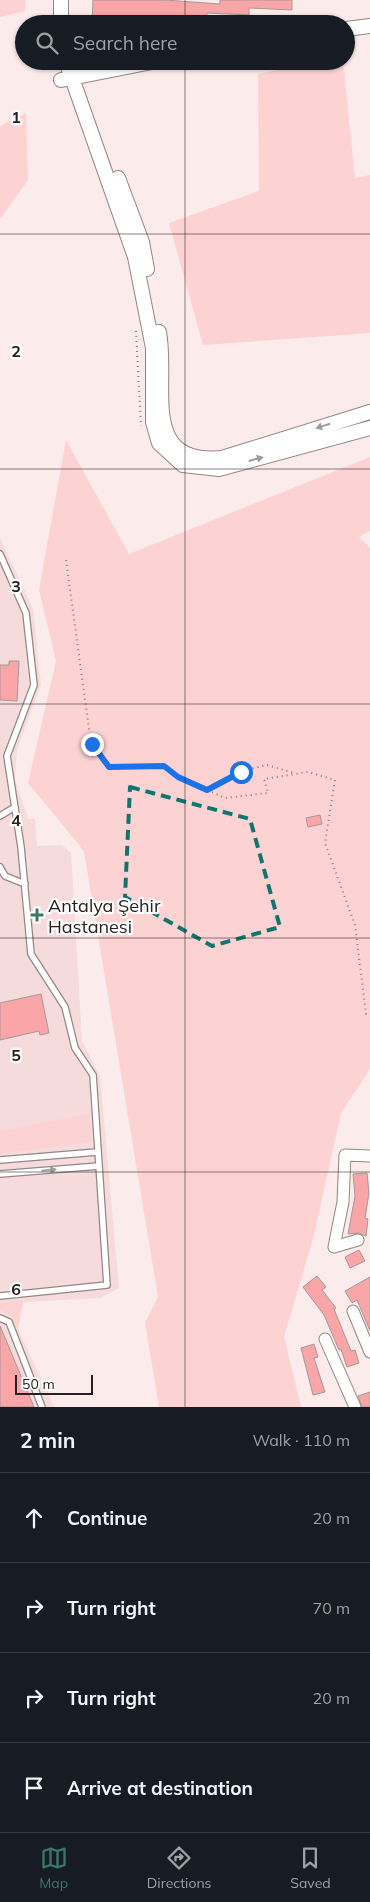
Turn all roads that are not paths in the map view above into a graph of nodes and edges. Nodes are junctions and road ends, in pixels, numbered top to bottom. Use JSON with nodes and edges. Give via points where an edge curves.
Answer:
{"nodes":[{"id":1,"x":61,"y":0,"type":"edge"},
{"id":2,"x":70,"y":0,"type":"edge"},
{"id":3,"x":61,"y":15,"type":"edge"},
{"id":4,"x":69,"y":15,"type":"edge"},
{"id":5,"x":370,"y":26,"type":"edge"},
{"id":6,"x":355,"y":28,"type":"edge"},
{"id":7,"x":68,"y":70,"type":"edge"},
{"id":8,"x":73,"y":70,"type":"edge"},
{"id":9,"x":108,"y":70,"type":"edge"},
{"id":10,"x":70,"y":77,"type":"junction"},
{"id":11,"x":370,"y":412,"type":"edge"},
{"id":12,"x":370,"y":428,"type":"edge"},
{"id":13,"x":0,"y":554,"type":"edge"},
{"id":14,"x":15,"y":807,"type":"junction"},
{"id":15,"x":0,"y":816,"type":"edge"},
{"id":16,"x":0,"y":867,"type":"edge"},
{"id":17,"x":25,"y":884,"type":"junction"},
{"id":18,"x":97,"y":1152,"type":"junction"},
{"id":19,"x":370,"y":1156,"type":"edge"},
{"id":20,"x":0,"y":1160,"type":"edge"},
{"id":21,"x":99,"y":1166,"type":"junction"},
{"id":22,"x":0,"y":1174,"type":"edge"},
{"id":23,"x":358,"y":1240,"type":"dead end"},
{"id":24,"x":0,"y":1296,"type":"edge"},
{"id":25,"x":353,"y":1311,"type":"dead end"},
{"id":26,"x":0,"y":1318,"type":"edge"},
{"id":27,"x":325,"y":1339,"type":"dead end"},
{"id":28,"x":370,"y":1352,"type":"edge"},
{"id":29,"x":42,"y":1407,"type":"edge"},
{"id":30,"x":355,"y":1407,"type":"edge"}],
"edges":[{"from":1,"to":3,"type":"street"},
{"from":2,"to":4,"type":"street"},
{"from":5,"to":6,"type":"street"},
{"from":7,"to":10,"type":"street"},
{"from":8,"to":10,"type":"street"},
{"from":9,"to":10,"type":"street"},
{"from":11,"to":10,"type":"street","one_way":true,"via":[[222,458],[202,460],[176,449],[168,440],[163,425],[162,349],[142,242]]},
{"from":10,"to":12,"type":"street","one_way":true,"via":[[135,257],[153,348],[153,422],[159,443],[183,465],[219,469]]},
{"from":13,"to":14,"type":"lane","via":[[26,613],[34,685],[7,756]]},
{"from":14,"to":15,"type":"lane"},
{"from":14,"to":17,"type":"lane"},
{"from":16,"to":17,"type":"lane","via":[[5,876]]},
{"from":17,"to":18,"type":"lane","via":[[31,954],[66,1007],[74,1048],[93,1075]]},
{"from":18,"to":20,"type":"lane"},
{"from":18,"to":21,"type":"lane"},
{"from":19,"to":23,"type":"street","via":[[345,1155],[343,1202],[334,1247]]},
{"from":22,"to":21,"type":"lane","one_way":true},
{"from":21,"to":24,"type":"lane","via":[[107,1285]]},
{"from":25,"to":28,"type":"street"},
{"from":26,"to":29,"type":"lane","via":[[9,1322]]},
{"from":27,"to":30,"type":"street"}]}
